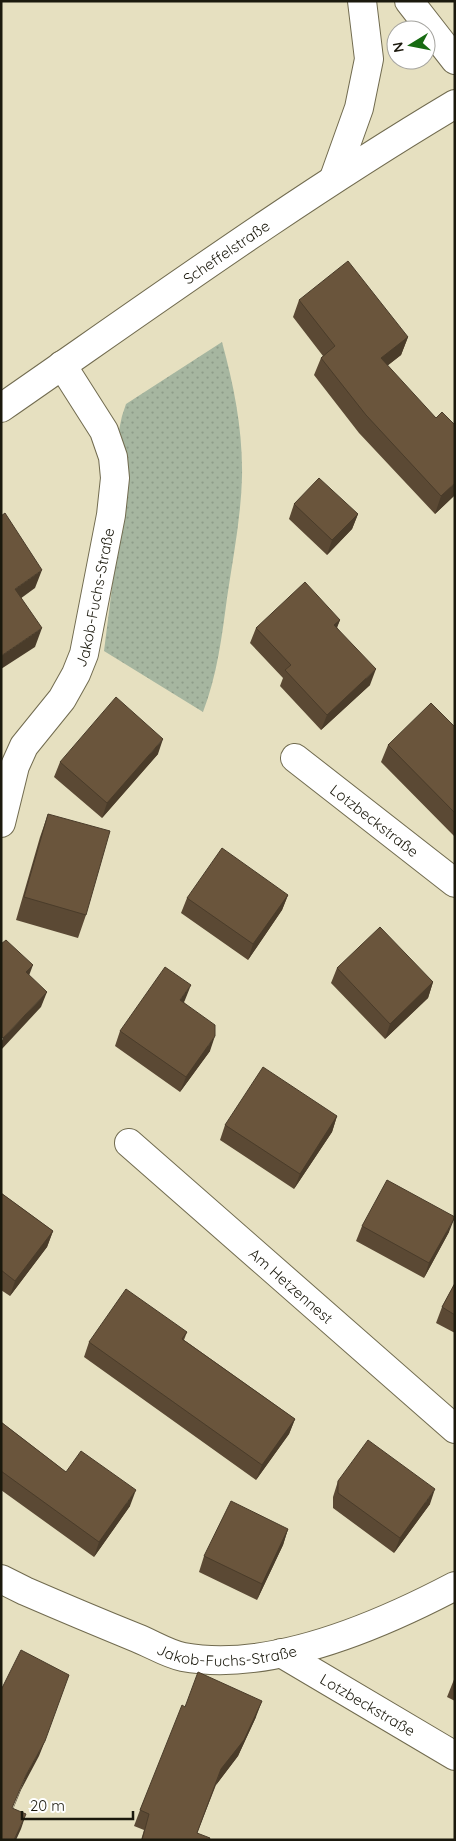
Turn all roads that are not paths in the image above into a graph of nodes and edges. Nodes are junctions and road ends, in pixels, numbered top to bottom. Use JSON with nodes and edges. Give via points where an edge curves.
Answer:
{"nodes":[{"id":1,"x":362,"y":1,"type":"edge"},
{"id":2,"x":409,"y":1,"type":"edge"},
{"id":3,"x":455,"y":60,"type":"edge"},
{"id":4,"x":455,"y":104,"type":"edge"},
{"id":5,"x":334,"y":178,"type":"junction"},
{"id":6,"x":62,"y":365,"type":"junction"},
{"id":7,"x":1,"y":408,"type":"edge"},
{"id":8,"x":295,"y":758,"type":"dead end"},
{"id":9,"x":1,"y":823,"type":"edge"},
{"id":10,"x":455,"y":884,"type":"edge"},
{"id":11,"x":129,"y":1143,"type":"dead end"},
{"id":12,"x":455,"y":1429,"type":"edge"},
{"id":13,"x":1,"y":1579,"type":"edge"},
{"id":14,"x":455,"y":1586,"type":"edge"},
{"id":15,"x":281,"y":1653,"type":"junction"},
{"id":16,"x":455,"y":1756,"type":"edge"}],
"edges":[{"from":1,"to":5,"type":"street","via":[[369,59],[359,108]]},
{"from":2,"to":3,"type":"street"},
{"from":4,"to":5,"type":"street","name":"Scheffelstraße"},
{"from":5,"to":6,"type":"street","name":"Scheffelstraße"},
{"from":6,"to":7,"type":"street","name":"Scheffelstraße"},
{"from":6,"to":9,"type":"street","name":"Jakob-Fuchs-Straße","via":[[104,432],[113,457],[115,478],[111,515],[84,654],[62,699],[24,746],[15,766]]},
{"from":8,"to":10,"type":"street","name":"Lotzbeckstraße"},
{"from":11,"to":12,"type":"street","name":"Am Hetzennest"},
{"from":13,"to":15,"type":"street","name":"Jakob-Fuchs-Straße","via":[[182,1657],[241,1659]]},
{"from":14,"to":15,"type":"street","name":"Jakob-Fuchs-Straße","via":[[355,1631]]},
{"from":15,"to":16,"type":"street","name":"Lotzbeckstraße"}]}
